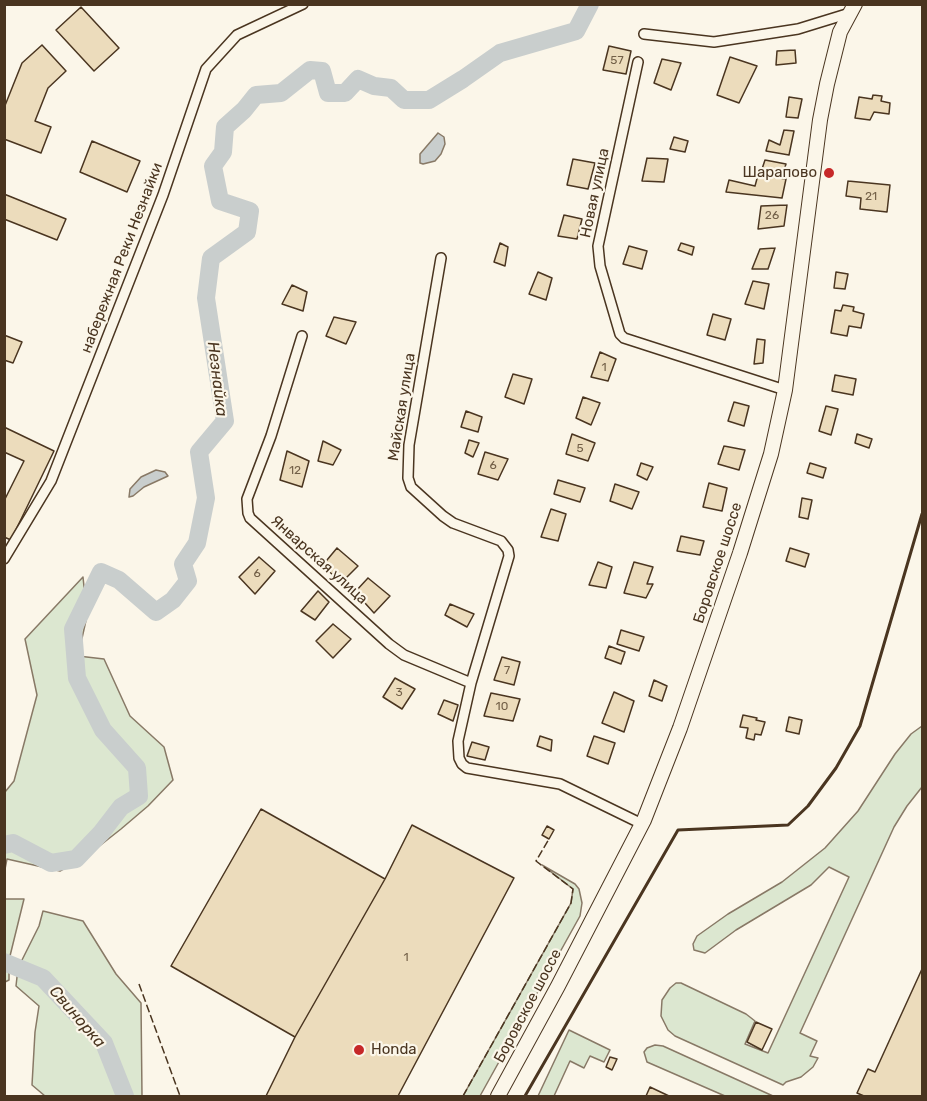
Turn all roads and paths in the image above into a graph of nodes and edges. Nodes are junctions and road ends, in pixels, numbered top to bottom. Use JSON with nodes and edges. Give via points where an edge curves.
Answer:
{"nodes":[{"id":1,"x":303,"y":4,"type":"edge"},
{"id":2,"x":853,"y":9,"type":"edge"},
{"id":3,"x":644,"y":34,"type":"dead end"},
{"id":4,"x":638,"y":62,"type":"dead end"},
{"id":5,"x":441,"y":258,"type":"dead end"},
{"id":6,"x":302,"y":336,"type":"dead end"},
{"id":7,"x":785,"y":390,"type":"junction"},
{"id":8,"x":4,"y":559,"type":"edge"},
{"id":9,"x":471,"y":683,"type":"junction"},
{"id":10,"x":642,"y":824,"type":"junction"},
{"id":11,"x":498,"y":1096,"type":"edge"}],
"edges":[{"from":1,"to":8,"type":"street","name":"набережная Реки Незнайки","via":[[237,35],[206,69],[163,195],[51,482]]},
{"from":2,"to":3,"type":"street","via":[[798,28],[714,42]]},
{"from":2,"to":7,"type":"main road","name":"Боровское шоссе","via":[[837,42],[820,120]]},
{"from":4,"to":7,"type":"street","name":"Новая улица","via":[[598,246],[620,334]]},
{"from":5,"to":9,"type":"street","name":"Майская улица","via":[[409,445],[408,478],[411,487],[448,520],[501,541],[508,550]]},
{"from":6,"to":9,"type":"street","name":"Январская улица","via":[[247,499],[250,518],[389,644],[404,655]]},
{"from":7,"to":10,"type":"main road","name":"Боровское шоссе","via":[[771,454],[741,553]]},
{"from":9,"to":10,"type":"street","name":"Майская улица","via":[[458,741],[462,764],[560,784]]},
{"from":10,"to":11,"type":"main road","name":"Боровское шоссе"}]}
